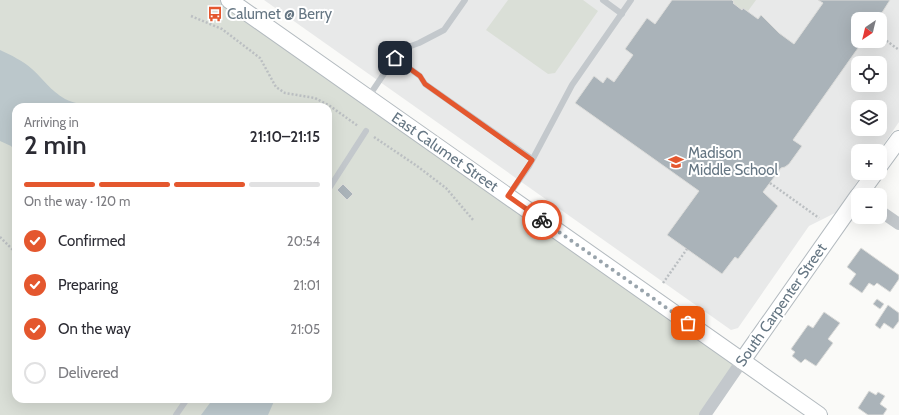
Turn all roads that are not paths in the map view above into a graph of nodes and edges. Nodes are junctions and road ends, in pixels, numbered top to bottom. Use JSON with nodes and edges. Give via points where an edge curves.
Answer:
{"nodes":[{"id":1,"x":229,"y":0,"type":"edge"},
{"id":2,"x":465,"y":0,"type":"edge"},
{"id":3,"x":603,"y":0,"type":"edge"},
{"id":4,"x":631,"y":0,"type":"edge"},
{"id":5,"x":622,"y":14,"type":"junction"},
{"id":6,"x":395,"y":58,"type":"junction"},
{"id":7,"x":368,"y":98,"type":"junction"},
{"id":8,"x":366,"y":131,"type":"road end"},
{"id":9,"x":899,"y":139,"type":"edge"},
{"id":10,"x":887,"y":155,"type":"edge"},
{"id":11,"x":532,"y":160,"type":"junction"},
{"id":12,"x":332,"y":184,"type":"edge"},
{"id":13,"x":508,"y":196,"type":"junction"},
{"id":14,"x":851,"y":206,"type":"edge"},
{"id":15,"x":887,"y":216,"type":"edge"},
{"id":16,"x":899,"y":224,"type":"edge"},
{"id":17,"x":742,"y":361,"type":"junction"},
{"id":18,"x":184,"y":403,"type":"edge"},
{"id":19,"x":176,"y":415,"type":"edge"},
{"id":20,"x":705,"y":415,"type":"edge"},
{"id":21,"x":819,"y":415,"type":"edge"}],
"edges":[{"from":1,"to":7,"type":"main road","name":"East Calumet Street"},
{"from":2,"to":6,"type":"lane","via":[[444,30],[400,50]]},
{"from":3,"to":5,"type":"lane"},
{"from":4,"to":5,"type":"lane"},
{"from":5,"to":11,"type":"lane","via":[[566,96]]},
{"from":6,"to":7,"type":"lane"},
{"from":6,"to":11,"type":"lane","via":[[420,76],[425,84]]},
{"from":7,"to":13,"type":"main road","name":"East Calumet Street"},
{"from":8,"to":12,"type":"lane"},
{"from":9,"to":10,"type":"main road"},
{"from":11,"to":13,"type":"lane"},
{"from":13,"to":17,"type":"main road","name":"East Calumet Street"},
{"from":14,"to":17,"type":"main road","name":"South Carpenter Street"},
{"from":15,"to":16,"type":"street"},
{"from":17,"to":20,"type":"street","name":"South Carpenter Street"},
{"from":17,"to":21,"type":"main road","name":"East Calumet Street"},
{"from":18,"to":19,"type":"lane"}]}
